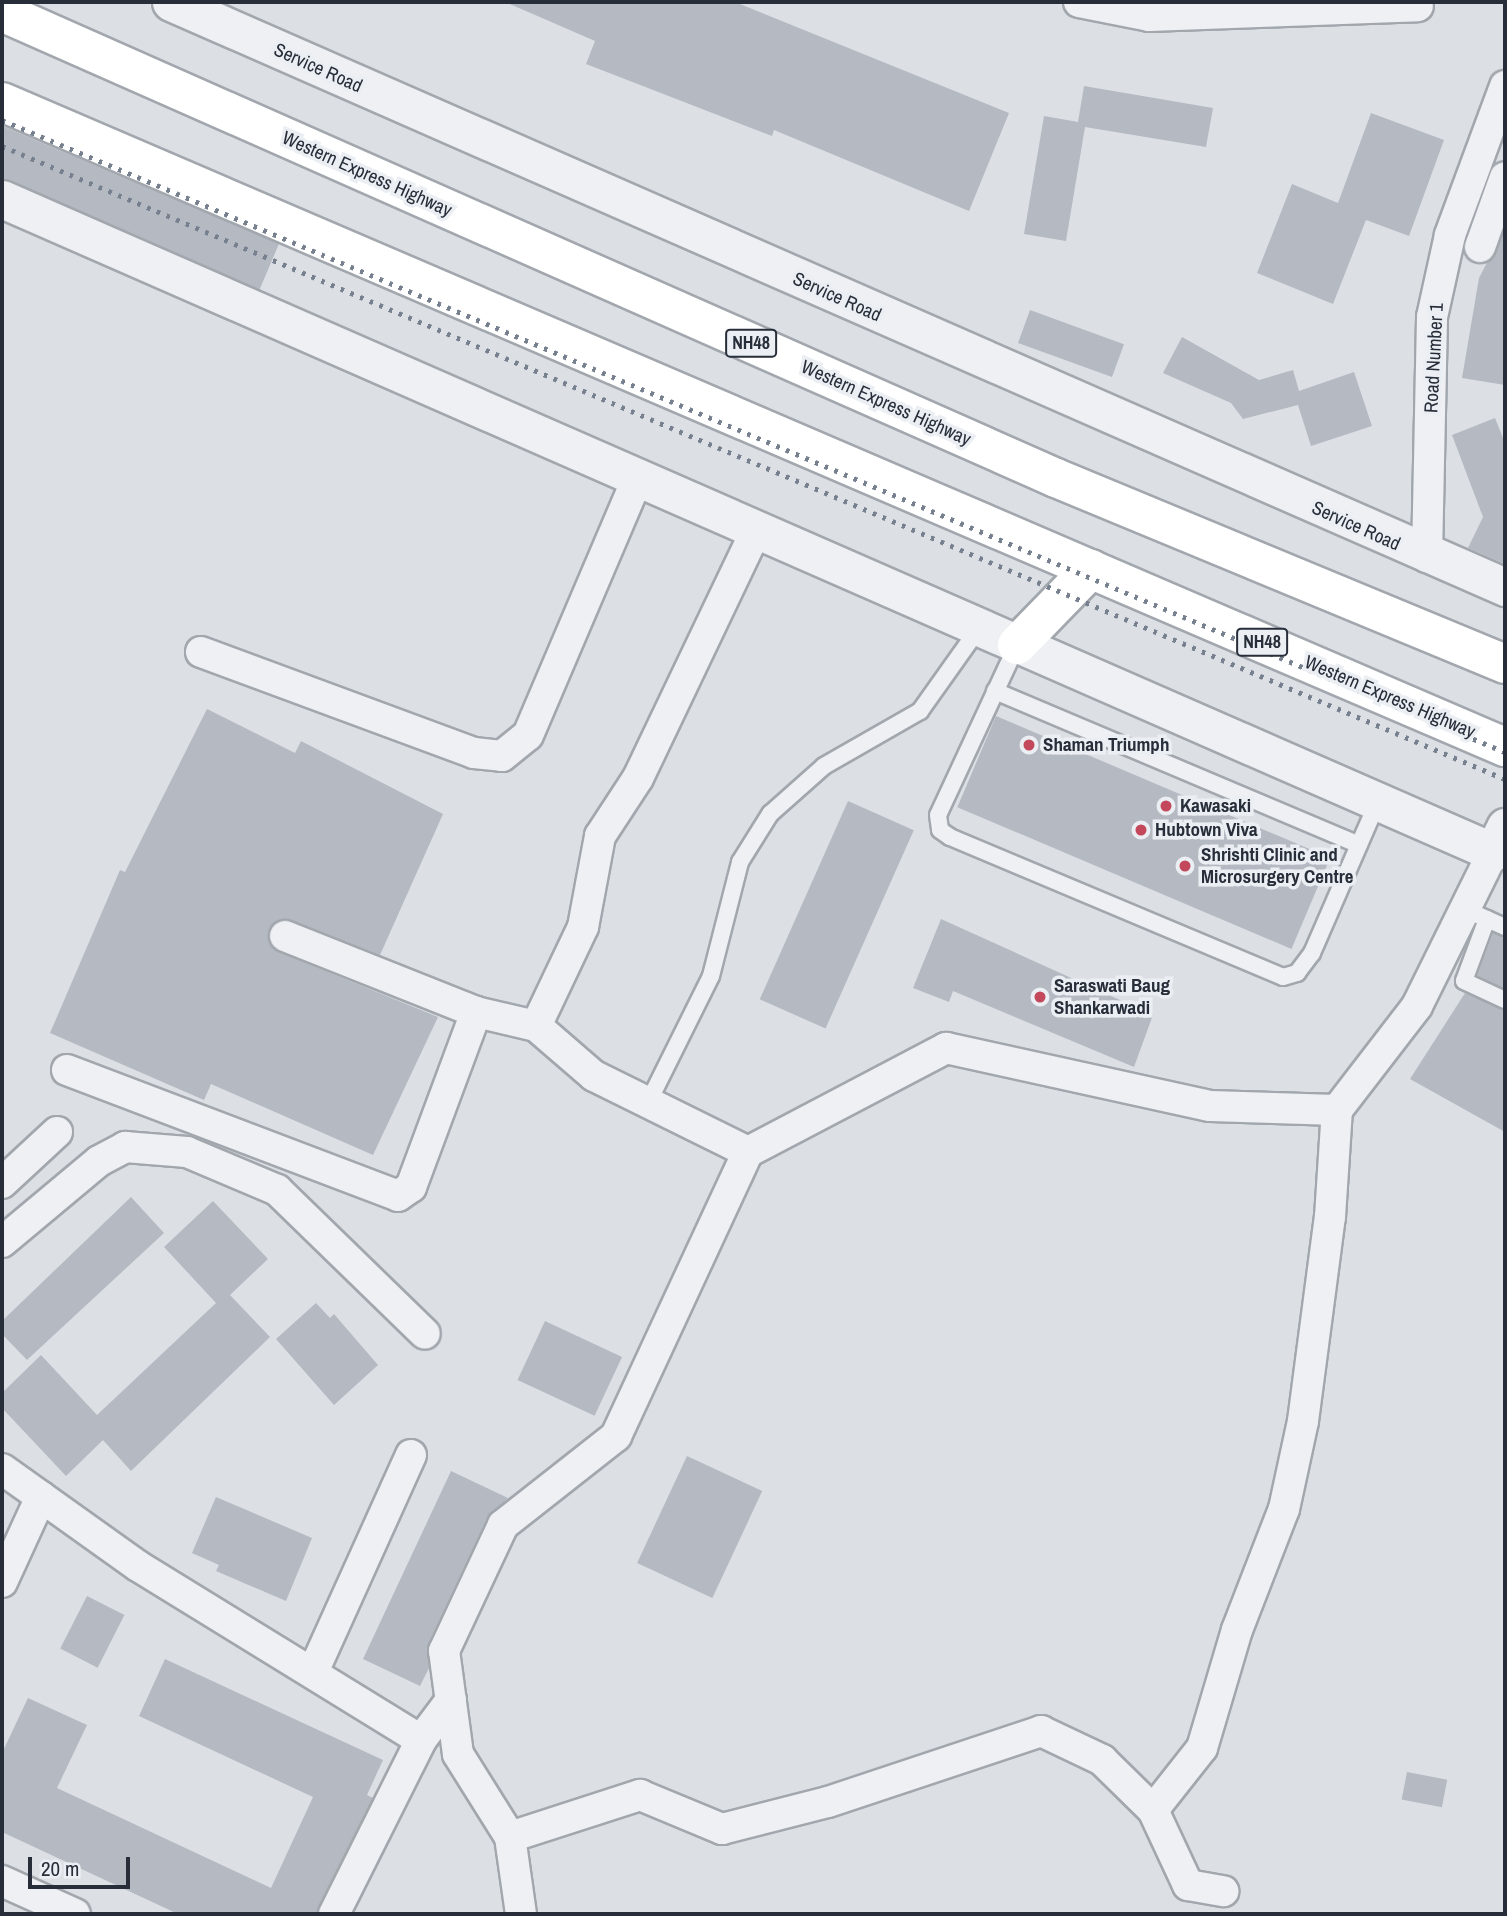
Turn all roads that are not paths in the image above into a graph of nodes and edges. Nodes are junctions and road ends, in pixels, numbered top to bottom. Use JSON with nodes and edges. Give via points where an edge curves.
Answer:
{"nodes":[{"id":1,"x":171,"y":2,"type":"edge"},
{"id":2,"x":1079,"y":2,"type":"edge"},
{"id":3,"x":1259,"y":6,"type":"edge"},
{"id":4,"x":1418,"y":6,"type":"dead end"},
{"id":5,"x":2,"y":12,"type":"edge"},
{"id":6,"x":1505,"y":87,"type":"edge"},
{"id":7,"x":2,"y":102,"type":"edge"},
{"id":8,"x":1505,"y":177,"type":"edge"},
{"id":9,"x":2,"y":199,"type":"edge"},
{"id":10,"x":1450,"y":235,"type":"junction"},
{"id":11,"x":1493,"y":251,"type":"edge"},
{"id":12,"x":637,"y":479,"type":"junction"},
{"id":13,"x":756,"y":531,"type":"junction"},
{"id":14,"x":1427,"y":557,"type":"junction"},
{"id":15,"x":1091,"y":569,"type":"junction"},
{"id":16,"x":1505,"y":587,"type":"edge"},
{"id":17,"x":979,"y":628,"type":"junction"},
{"id":18,"x":1017,"y":645,"type":"junction"},
{"id":19,"x":201,"y":652,"type":"dead end"},
{"id":20,"x":1505,"y":664,"type":"edge"},
{"id":21,"x":995,"y":691,"type":"junction"},
{"id":22,"x":1505,"y":747,"type":"edge"},
{"id":23,"x":1378,"y":801,"type":"junction"},
{"id":24,"x":1359,"y":845,"type":"junction"},
{"id":25,"x":1501,"y":845,"type":"edge"},
{"id":26,"x":1476,"y":915,"type":"junction"},
{"id":27,"x":1505,"y":927,"type":"edge"},
{"id":28,"x":285,"y":936,"type":"dead end"},
{"id":29,"x":1505,"y":1000,"type":"edge"},
{"id":30,"x":476,"y":1012,"type":"junction"},
{"id":31,"x":536,"y":1026,"type":"junction"},
{"id":32,"x":67,"y":1070,"type":"dead end"},
{"id":33,"x":646,"y":1107,"type":"junction"},
{"id":34,"x":1337,"y":1110,"type":"junction"},
{"id":35,"x":57,"y":1132,"type":"dead end"},
{"id":36,"x":748,"y":1152,"type":"junction"},
{"id":37,"x":2,"y":1184,"type":"edge"},
{"id":38,"x":5,"y":1234,"type":"edge"},
{"id":39,"x":425,"y":1334,"type":"dead end"},
{"id":40,"x":411,"y":1455,"type":"dead end"},
{"id":41,"x":2,"y":1469,"type":"edge"},
{"id":42,"x":41,"y":1497,"type":"junction"},
{"id":43,"x":2,"y":1582,"type":"edge"},
{"id":44,"x":313,"y":1672,"type":"junction"},
{"id":45,"x":451,"y":1700,"type":"junction"},
{"id":46,"x":421,"y":1740,"type":"junction"},
{"id":47,"x":1153,"y":1810,"type":"junction"},
{"id":48,"x":510,"y":1838,"type":"junction"},
{"id":49,"x":2,"y":1881,"type":"edge"},
{"id":50,"x":1223,"y":1891,"type":"dead end"},
{"id":51,"x":75,"y":1914,"type":"edge"},
{"id":52,"x":334,"y":1914,"type":"edge"},
{"id":53,"x":521,"y":1914,"type":"edge"}],
"edges":[{"from":1,"to":14,"type":"street","name":"Service Road"},
{"from":2,"to":3,"type":"street","via":[[1149,16]]},
{"from":3,"to":4,"type":"street"},
{"from":5,"to":20,"type":"highway","name":"Western Express Highway","number":"NH48","via":[[1056,478]]},
{"from":6,"to":10,"type":"street","name":"Road Number 1"},
{"from":7,"to":15,"type":"highway","name":"Western Express Highway","number":"NH48"},
{"from":8,"to":11,"type":"street"},
{"from":9,"to":12,"type":"street"},
{"from":10,"to":11,"type":"street"},
{"from":10,"to":14,"type":"street","name":"Road Number 1","via":[[1432,317]]},
{"from":12,"to":13,"type":"street"},
{"from":12,"to":19,"type":"street","via":[[528,735],[502,756],[461,749]]},
{"from":13,"to":17,"type":"street"},
{"from":13,"to":31,"type":"street","via":[[638,778],[600,836],[583,927]]},
{"from":14,"to":16,"type":"street","name":"Service Road"},
{"from":15,"to":18,"type":"highway"},
{"from":15,"to":22,"type":"highway","name":"Western Express Highway","number":"NH48"},
{"from":17,"to":18,"type":"street"},
{"from":17,"to":33,"type":"lane","via":[[920,711],[824,766],[769,814],[740,862],[711,976]]},
{"from":18,"to":21,"type":"lane"},
{"from":18,"to":23,"type":"street"},
{"from":21,"to":24,"type":"lane"},
{"from":21,"to":24,"type":"lane","via":[[938,815],[944,834],[1283,978],[1306,965]]},
{"from":23,"to":24,"type":"lane"},
{"from":23,"to":25,"type":"street"},
{"from":25,"to":26,"type":"street"},
{"from":26,"to":27,"type":"lane"},
{"from":26,"to":29,"type":"lane","via":[[1464,981]]},
{"from":26,"to":34,"type":"street","via":[[1417,1006]]},
{"from":28,"to":30,"type":"street"},
{"from":30,"to":31,"type":"street"},
{"from":30,"to":32,"type":"street","via":[[411,1187],[398,1196]]},
{"from":31,"to":33,"type":"street","via":[[594,1076]]},
{"from":33,"to":36,"type":"street"},
{"from":34,"to":36,"type":"street","via":[[1210,1106],[946,1048]]},
{"from":34,"to":47,"type":"street","via":[[1330,1217],[1284,1509],[1237,1630],[1202,1748]]},
{"from":35,"to":37,"type":"street"},
{"from":36,"to":45,"type":"street","via":[[617,1436],[503,1525],[444,1651]]},
{"from":38,"to":39,"type":"street","via":[[99,1161],[125,1147],[187,1152],[277,1190]]},
{"from":40,"to":44,"type":"street"},
{"from":41,"to":42,"type":"street"},
{"from":42,"to":43,"type":"street"},
{"from":42,"to":44,"type":"street","via":[[138,1566]]},
{"from":44,"to":46,"type":"street"},
{"from":45,"to":46,"type":"street"},
{"from":45,"to":48,"type":"street","via":[[458,1754]]},
{"from":46,"to":52,"type":"street"},
{"from":47,"to":48,"type":"street","via":[[1102,1760],[1041,1731],[828,1802],[722,1829],[640,1795]]},
{"from":47,"to":50,"type":"street","via":[[1188,1885]]},
{"from":48,"to":53,"type":"street"},
{"from":49,"to":51,"type":"street"}]}
